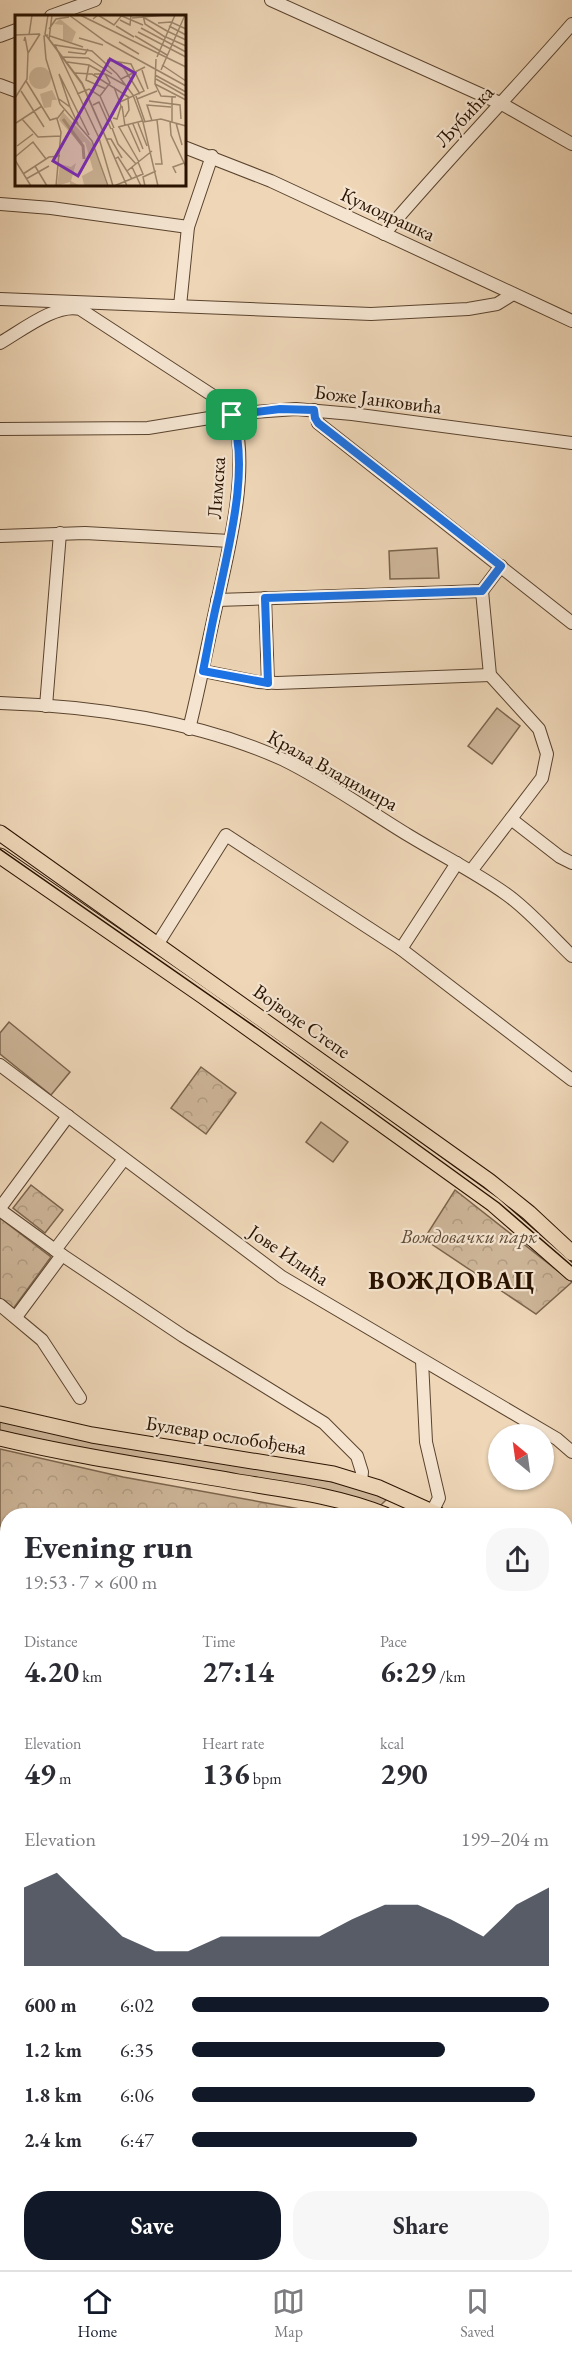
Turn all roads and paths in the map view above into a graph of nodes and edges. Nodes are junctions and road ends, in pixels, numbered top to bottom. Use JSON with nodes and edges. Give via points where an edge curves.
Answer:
{"nodes":[{"id":1,"x":271,"y":0,"type":"edge"},
{"id":2,"x":89,"y":1,"type":"edge"},
{"id":3,"x":54,"y":15,"type":"edge"},
{"id":4,"x":572,"y":24,"type":"edge"},
{"id":5,"x":15,"y":30,"type":"edge"},
{"id":6,"x":0,"y":36,"type":"edge"},
{"id":7,"x":0,"y":85,"type":"edge"},
{"id":8,"x":15,"y":91,"type":"edge"},
{"id":9,"x":502,"y":104,"type":"junction"},
{"id":10,"x":572,"y":144,"type":"edge"},
{"id":11,"x":186,"y":148,"type":"edge"},
{"id":12,"x":212,"y":156,"type":"junction"},
{"id":13,"x":0,"y":204,"type":"edge"},
{"id":14,"x":189,"y":227,"type":"junction"},
{"id":15,"x":384,"y":234,"type":"junction"},
{"id":16,"x":513,"y":294,"type":"junction"},
{"id":17,"x":0,"y":299,"type":"edge"},
{"id":18,"x":41,"y":300,"type":"junction"},
{"id":19,"x":99,"y":302,"type":"junction"},
{"id":20,"x":180,"y":306,"type":"junction"},
{"id":21,"x":47,"y":316,"type":"junction"},
{"id":22,"x":92,"y":316,"type":"junction"},
{"id":23,"x":572,"y":321,"type":"edge"},
{"id":24,"x":0,"y":343,"type":"edge"},
{"id":25,"x":314,"y":410,"type":"junction"},
{"id":26,"x":232,"y":415,"type":"junction"},
{"id":27,"x":0,"y":429,"type":"edge"},
{"id":28,"x":572,"y":443,"type":"edge"},
{"id":29,"x":60,"y":533,"type":"junction"},
{"id":30,"x":0,"y":536,"type":"edge"},
{"id":31,"x":230,"y":541,"type":"junction"},
{"id":32,"x":501,"y":566,"type":"junction"},
{"id":33,"x":482,"y":591,"type":"junction"},
{"id":34,"x":265,"y":598,"type":"junction"},
{"id":35,"x":217,"y":600,"type":"junction"},
{"id":36,"x":572,"y":623,"type":"edge"},
{"id":37,"x":203,"y":671,"type":"junction"},
{"id":38,"x":490,"y":675,"type":"junction"},
{"id":39,"x":268,"y":683,"type":"junction"},
{"id":40,"x":0,"y":703,"type":"edge"},
{"id":41,"x":46,"y":706,"type":"junction"},
{"id":42,"x":189,"y":729,"type":"junction"},
{"id":43,"x":511,"y":819,"type":"junction"},
{"id":44,"x":0,"y":833,"type":"edge"},
{"id":45,"x":0,"y":856,"type":"edge"},
{"id":46,"x":457,"y":863,"type":"junction"},
{"id":47,"x":572,"y":863,"type":"edge"},
{"id":48,"x":471,"y":871,"type":"junction"},
{"id":49,"x":157,"y":945,"type":"junction"},
{"id":50,"x":401,"y":949,"type":"junction"},
{"id":51,"x":572,"y":956,"type":"edge"},
{"id":52,"x":0,"y":1065,"type":"edge"},
{"id":53,"x":572,"y":1080,"type":"edge"},
{"id":54,"x":68,"y":1116,"type":"junction"},
{"id":55,"x":124,"y":1159,"type":"junction"},
{"id":56,"x":0,"y":1209,"type":"edge"},
{"id":57,"x":58,"y":1252,"type":"junction"},
{"id":58,"x":572,"y":1253,"type":"edge"},
{"id":59,"x":572,"y":1273,"type":"edge"},
{"id":60,"x":0,"y":1305,"type":"edge"},
{"id":61,"x":16,"y":1317,"type":"junction"},
{"id":62,"x":422,"y":1361,"type":"junction"},
{"id":63,"x":80,"y":1398,"type":"dead end"},
{"id":64,"x":0,"y":1414,"type":"edge"},
{"id":65,"x":0,"y":1438,"type":"edge"},
{"id":66,"x":572,"y":1452,"type":"edge"},
{"id":67,"x":361,"y":1482,"type":"junction"},
{"id":68,"x":399,"y":1496,"type":"junction"},
{"id":69,"x":367,"y":1508,"type":"edge"},
{"id":70,"x":394,"y":1508,"type":"edge"},
{"id":71,"x":425,"y":1508,"type":"edge"},
{"id":72,"x":437,"y":1508,"type":"edge"}],
"edges":[{"from":1,"to":9,"type":"street"},
{"from":2,"to":3,"type":"street"},
{"from":4,"to":9,"type":"street","name":"Љубићка"},
{"from":5,"to":6,"type":"street"},
{"from":7,"to":8,"type":"street"},
{"from":9,"to":10,"type":"street"},
{"from":9,"to":15,"type":"street","name":"Љубићка"},
{"from":11,"to":12,"type":"street","name":"Кумодрашка"},
{"from":12,"to":14,"type":"street"},
{"from":12,"to":15,"type":"street","name":"Кумодрашка"},
{"from":13,"to":14,"type":"street"},
{"from":14,"to":20,"type":"street"},
{"from":15,"to":16,"type":"street","name":"Кумодрашка"},
{"from":16,"to":20,"type":"street","via":[[497,304],[414,313]]},
{"from":16,"to":23,"type":"street","name":"Кумодрашка"},
{"from":17,"to":18,"type":"street"},
{"from":18,"to":19,"type":"street"},
{"from":18,"to":21,"type":"street"},
{"from":19,"to":20,"type":"street"},
{"from":19,"to":22,"type":"street"},
{"from":21,"to":22,"type":"street","via":[[69,308]]},
{"from":21,"to":24,"type":"street"},
{"from":22,"to":26,"type":"street","via":[[215,397]]},
{"from":25,"to":26,"type":"street","name":"Боже Јанковића","via":[[280,409]]},
{"from":25,"to":28,"type":"street","name":"Боже Јанковића"},
{"from":25,"to":32,"type":"street","via":[[318,423]]},
{"from":26,"to":27,"type":"street","name":"Боже Јанковића","via":[[148,428]]},
{"from":26,"to":31,"type":"street","name":"Лимска","via":[[238,465]]},
{"from":29,"to":30,"type":"street"},
{"from":29,"to":31,"type":"street"},
{"from":29,"to":41,"type":"street"},
{"from":31,"to":35,"type":"street","name":"Лимска"},
{"from":32,"to":33,"type":"street"},
{"from":32,"to":36,"type":"street"},
{"from":33,"to":34,"type":"street"},
{"from":33,"to":38,"type":"street"},
{"from":34,"to":35,"type":"street"},
{"from":34,"to":39,"type":"street"},
{"from":35,"to":37,"type":"street","name":"Лимска"},
{"from":37,"to":39,"type":"street"},
{"from":37,"to":42,"type":"street","name":"Лимска"},
{"from":38,"to":39,"type":"street"},
{"from":38,"to":43,"type":"street","via":[[534,721],[547,754],[542,778]]},
{"from":40,"to":41,"type":"street","name":"Краља Владимира"},
{"from":41,"to":42,"type":"street","name":"Краља Владимира"},
{"from":42,"to":46,"type":"street","name":"Краља Владимира","via":[[257,748],[286,761]]},
{"from":43,"to":47,"type":"street"},
{"from":43,"to":48,"type":"street"},
{"from":44,"to":49,"type":"main road","name":"Војводе Степе"},
{"from":45,"to":59,"type":"main road","name":"Војводе Степе","via":[[487,1200]]},
{"from":46,"to":48,"type":"street","name":"Краља Владимира"},
{"from":46,"to":50,"type":"street"},
{"from":48,"to":51,"type":"street","name":"Краља Владимира","via":[[521,906]]},
{"from":49,"to":50,"type":"street","via":[[226,835]]},
{"from":49,"to":58,"type":"main road","name":"Војводе Степе","via":[[489,1181]]},
{"from":50,"to":53,"type":"street"},
{"from":52,"to":54,"type":"street","name":"Јове Илића"},
{"from":54,"to":55,"type":"street","name":"Јове Илића"},
{"from":54,"to":56,"type":"street"},
{"from":55,"to":57,"type":"street"},
{"from":55,"to":62,"type":"street","name":"Јове Илића","via":[[282,1277]]},
{"from":56,"to":57,"type":"street"},
{"from":57,"to":61,"type":"street"},
{"from":57,"to":67,"type":"street","via":[[183,1336],[324,1423],[357,1456]]},
{"from":60,"to":61,"type":"street"},
{"from":61,"to":63,"type":"street","via":[[42,1340]]},
{"from":62,"to":66,"type":"street","name":"Јове Илића","via":[[557,1439]]},
{"from":62,"to":72,"type":"street","via":[[426,1442],[439,1498]]},
{"from":64,"to":67,"type":"main road","name":"Булевар ослобођења","via":[[92,1435],[319,1471]]},
{"from":65,"to":69,"type":"main road","via":[[333,1498]]},
{"from":67,"to":68,"type":"main road","name":"Булевар ослобођења"},
{"from":68,"to":70,"type":"main road"},
{"from":68,"to":71,"type":"main road","name":"Булевар ослобођења"}]}
